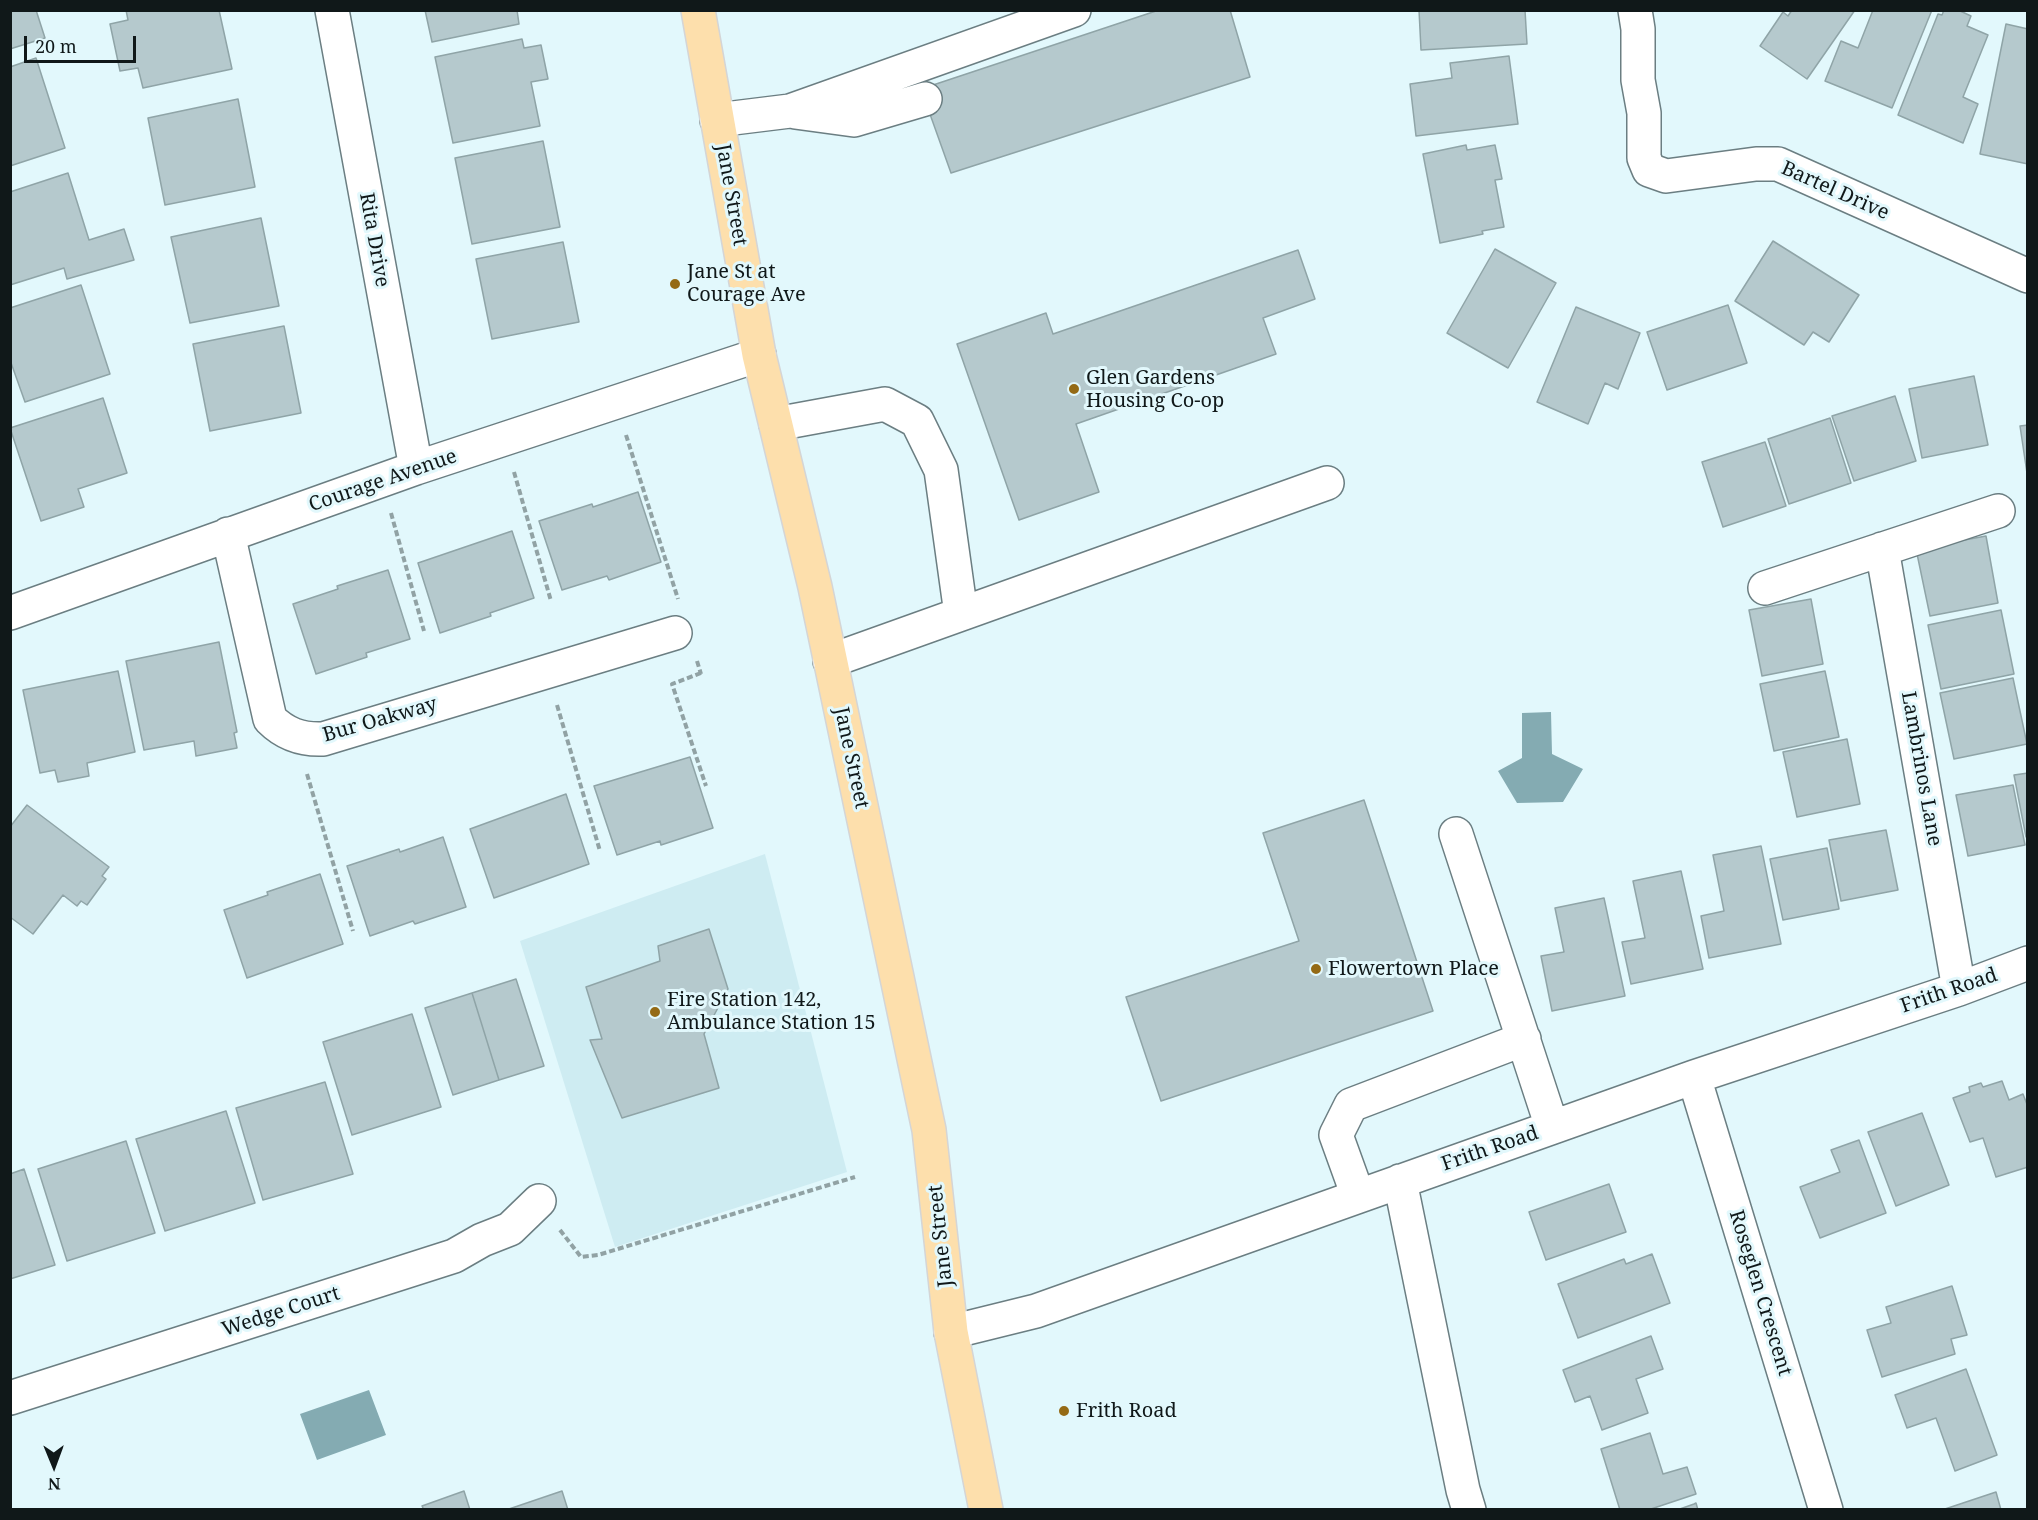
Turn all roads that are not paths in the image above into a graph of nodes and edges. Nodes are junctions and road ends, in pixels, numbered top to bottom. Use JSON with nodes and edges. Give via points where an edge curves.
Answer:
{"nodes":[{"id":1,"x":332,"y":10,"type":"edge"},
{"id":2,"x":698,"y":10,"type":"edge"},
{"id":3,"x":1074,"y":10,"type":"edge"},
{"id":4,"x":1635,"y":10,"type":"edge"},
{"id":5,"x":925,"y":99,"type":"dead end"},
{"id":6,"x":790,"y":111,"type":"junction"},
{"id":7,"x":717,"y":120,"type":"junction"},
{"id":8,"x":2028,"y":276,"type":"edge"},
{"id":9,"x":759,"y":355,"type":"junction"},
{"id":10,"x":776,"y":424,"type":"junction"},
{"id":11,"x":416,"y":468,"type":"junction"},
{"id":12,"x":1328,"y":483,"type":"dead end"},
{"id":13,"x":1998,"y":511,"type":"dead end"},
{"id":14,"x":228,"y":534,"type":"junction"},
{"id":15,"x":1882,"y":549,"type":"junction"},
{"id":16,"x":1765,"y":588,"type":"dead end"},
{"id":17,"x":10,"y":613,"type":"edge"},
{"id":18,"x":961,"y":614,"type":"junction"},
{"id":19,"x":683,"y":630,"type":"road end"},
{"id":20,"x":831,"y":661,"type":"junction"},
{"id":21,"x":1456,"y":834,"type":"dead end"},
{"id":22,"x":2028,"y":963,"type":"edge"},
{"id":23,"x":1959,"y":988,"type":"junction"},
{"id":24,"x":1524,"y":1039,"type":"junction"},
{"id":25,"x":1694,"y":1077,"type":"junction"},
{"id":26,"x":1552,"y":1127,"type":"junction"},
{"id":27,"x":1400,"y":1181,"type":"junction"},
{"id":28,"x":1358,"y":1196,"type":"junction"},
{"id":29,"x":539,"y":1200,"type":"road end"},
{"id":30,"x":951,"y":1332,"type":"junction"},
{"id":31,"x":10,"y":1398,"type":"edge"},
{"id":32,"x":986,"y":1509,"type":"edge"},
{"id":33,"x":1469,"y":1509,"type":"edge"},
{"id":34,"x":1826,"y":1509,"type":"edge"}],
"edges":[{"from":1,"to":11,"type":"street","name":"Rita Drive"},
{"from":2,"to":7,"type":"main road","name":"Jane Street"},
{"from":3,"to":6,"type":"street"},
{"from":4,"to":8,"type":"street","name":"Bartel Drive","via":[[1644,158],[1649,170],[1666,176],[1778,164]]},
{"from":5,"to":6,"type":"street","via":[[854,120]]},
{"from":6,"to":7,"type":"street"},
{"from":7,"to":9,"type":"main road","name":"Jane Street"},
{"from":9,"to":10,"type":"main road","name":"Jane Street"},
{"from":9,"to":11,"type":"street","name":"Courage Avenue"},
{"from":10,"to":18,"type":"street","via":[[885,405],[917,422],[941,471]]},
{"from":10,"to":20,"type":"main road","name":"Jane Street"},
{"from":11,"to":14,"type":"street","name":"Courage Avenue"},
{"from":12,"to":18,"type":"street"},
{"from":13,"to":15,"type":"street"},
{"from":14,"to":17,"type":"street","name":"Courage Avenue"},
{"from":14,"to":19,"type":"street","name":"Bur Oakway","via":[[270,719],[279,728],[310,739],[323,739]]},
{"from":15,"to":16,"type":"street"},
{"from":15,"to":23,"type":"street","name":"Lambrinos Lane"},
{"from":18,"to":20,"type":"street"},
{"from":20,"to":30,"type":"main road","name":"Jane Street","via":[[929,1130]]},
{"from":21,"to":24,"type":"street"},
{"from":22,"to":23,"type":"street","name":"Frith Road"},
{"from":23,"to":25,"type":"street","name":"Frith Road"},
{"from":24,"to":26,"type":"street"},
{"from":24,"to":28,"type":"street","via":[[1351,1105],[1336,1135]]},
{"from":25,"to":26,"type":"street","name":"Frith Road"},
{"from":25,"to":34,"type":"street","name":"Roseglen Crescent"},
{"from":26,"to":27,"type":"street","name":"Frith Road"},
{"from":27,"to":28,"type":"street","name":"Frith Road"},
{"from":27,"to":33,"type":"street"},
{"from":28,"to":30,"type":"street","name":"Frith Road","via":[[1029,1313]]},
{"from":29,"to":31,"type":"street","name":"Wedge Court","via":[[510,1228],[454,1256]]},
{"from":30,"to":32,"type":"main road","name":"Jane Street"}]}
